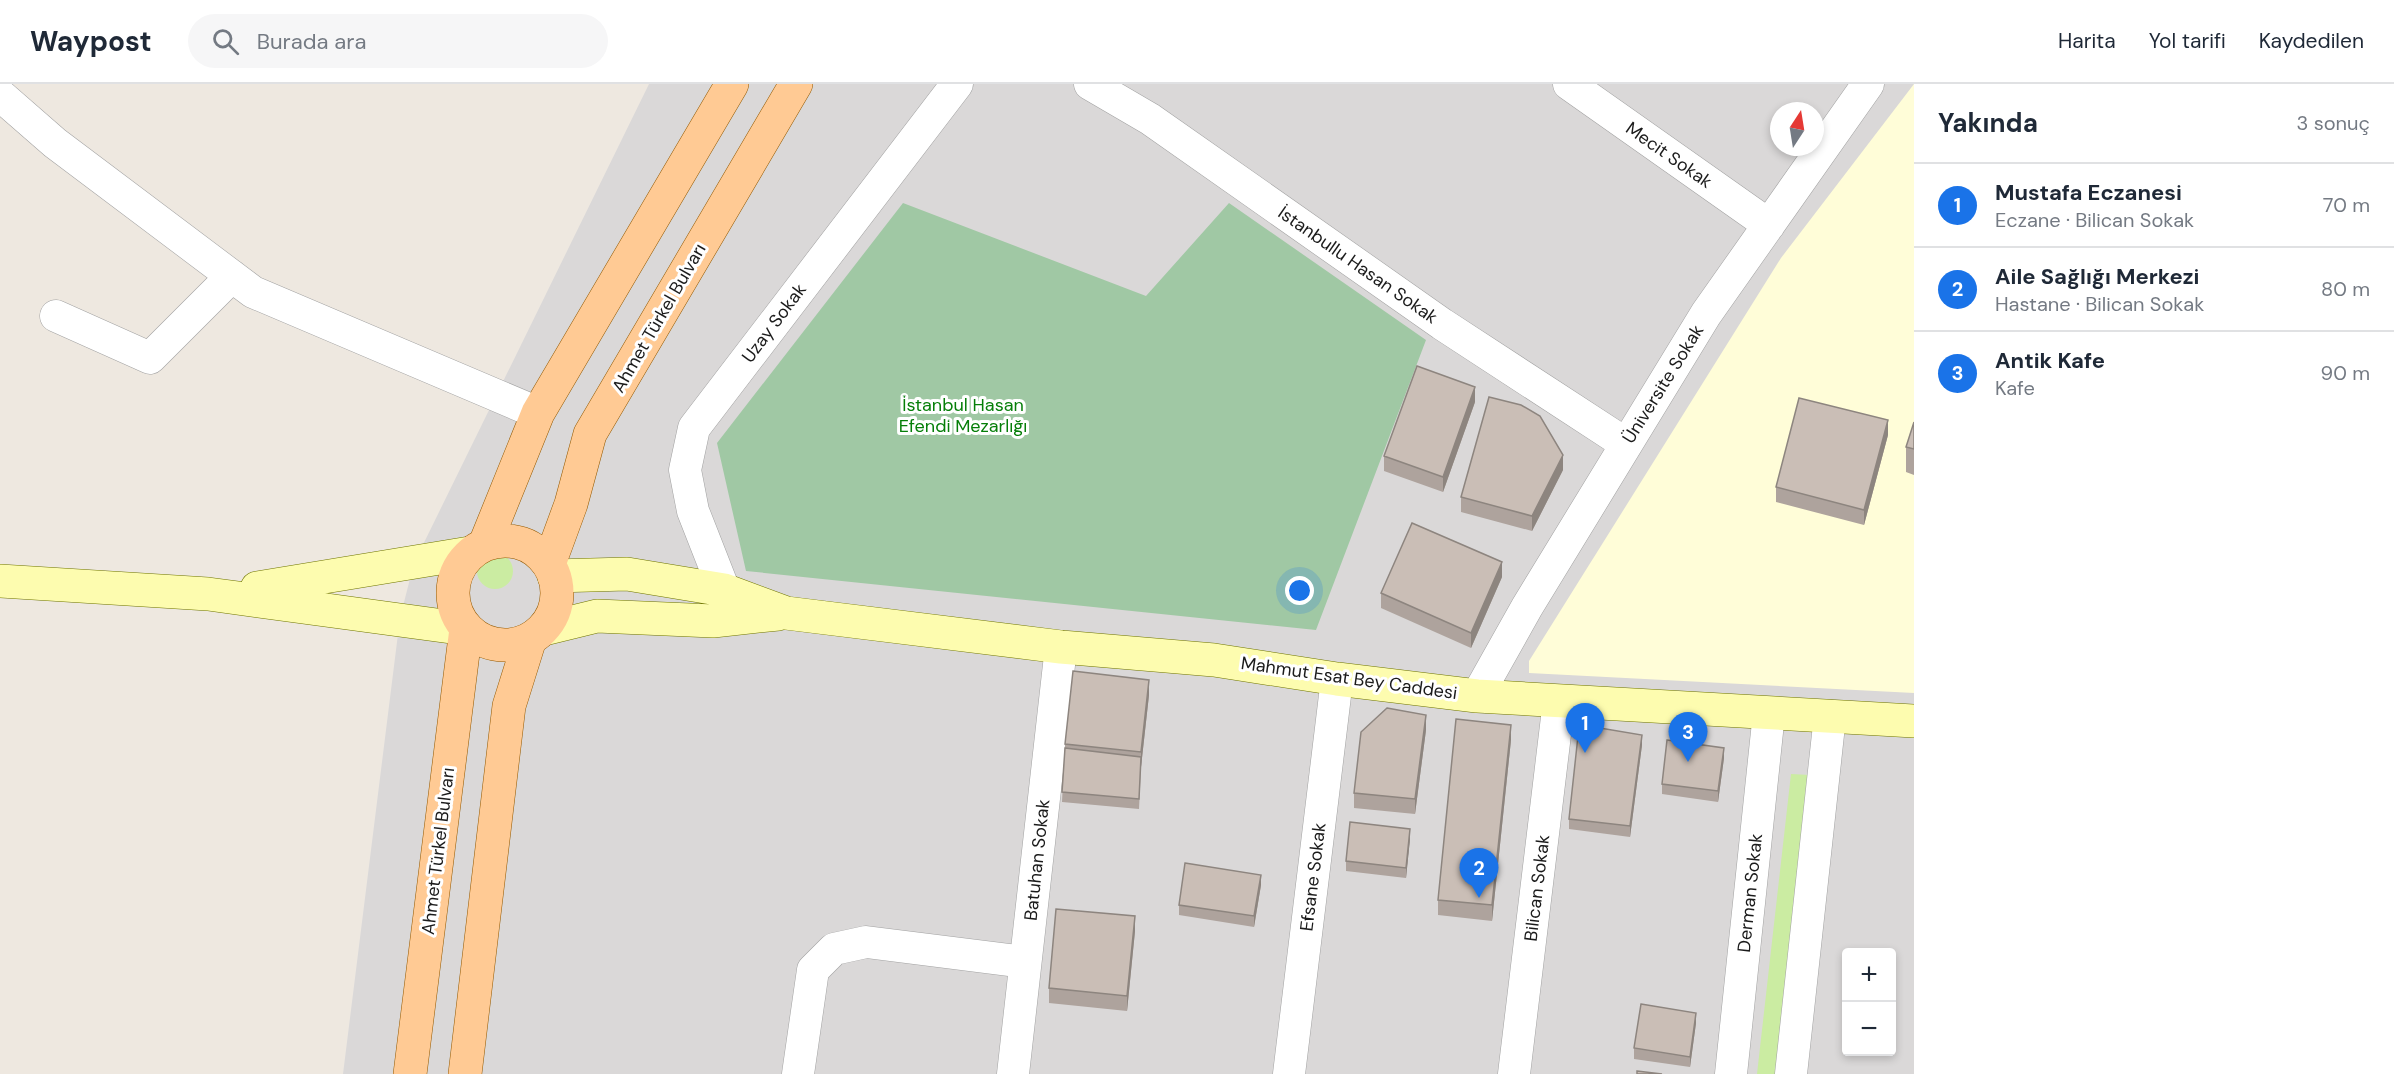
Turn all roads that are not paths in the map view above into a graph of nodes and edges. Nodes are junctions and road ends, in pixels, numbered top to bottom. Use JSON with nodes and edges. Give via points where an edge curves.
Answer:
{"nodes":[{"id":1,"x":732,"y":84,"type":"edge"},
{"id":2,"x":796,"y":84,"type":"edge"},
{"id":3,"x":957,"y":84,"type":"edge"},
{"id":4,"x":1090,"y":84,"type":"edge"},
{"id":5,"x":1569,"y":84,"type":"edge"},
{"id":6,"x":1868,"y":84,"type":"edge"},
{"id":7,"x":0,"y":95,"type":"edge"},
{"id":8,"x":1769,"y":225,"type":"junction"},
{"id":9,"x":232,"y":276,"type":"junction"},
{"id":10,"x":56,"y":316,"type":"dead end"},
{"id":11,"x":538,"y":413,"type":"junction"},
{"id":12,"x":1626,"y":444,"type":"junction"},
{"id":13,"x":478,"y":549,"type":"junction"},
{"id":14,"x":551,"y":570,"type":"junction"},
{"id":15,"x":0,"y":581,"type":"edge"},
{"id":16,"x":724,"y":590,"type":"junction"},
{"id":17,"x":208,"y":594,"type":"junction"},
{"id":18,"x":786,"y":613,"type":"junction"},
{"id":19,"x":466,"y":629,"type":"junction"},
{"id":20,"x":537,"y":634,"type":"junction"},
{"id":21,"x":1061,"y":647,"type":"junction"},
{"id":22,"x":1336,"y":679,"type":"junction"},
{"id":23,"x":1477,"y":696,"type":"junction"},
{"id":24,"x":1559,"y":702,"type":"junction"},
{"id":25,"x":1769,"y":713,"type":"junction"},
{"id":26,"x":1830,"y":716,"type":"junction"},
{"id":27,"x":1914,"y":721,"type":"edge"},
{"id":28,"x":1025,"y":962,"type":"junction"},
{"id":29,"x":410,"y":1074,"type":"edge"},
{"id":30,"x":465,"y":1074,"type":"edge"},
{"id":31,"x":798,"y":1074,"type":"edge"},
{"id":32,"x":1012,"y":1074,"type":"edge"},
{"id":33,"x":1288,"y":1074,"type":"edge"},
{"id":34,"x":1514,"y":1074,"type":"edge"},
{"id":35,"x":1731,"y":1074,"type":"edge"},
{"id":36,"x":1791,"y":1074,"type":"edge"}],
"edges":[{"from":1,"to":11,"type":"main road"},
{"from":2,"to":14,"type":"main road","name":"Ahmet Türkel Bulvarı","via":[[590,434]]},
{"from":3,"to":16,"type":"street","name":"Uzay Sokak","via":[[694,428],[685,470],[693,511]]},
{"from":4,"to":12,"type":"street","name":"İstanbullu Hasan Sokak","via":[[1150,119],[1442,324]]},
{"from":5,"to":8,"type":"street","name":"Mecit Sokak"},
{"from":6,"to":8,"type":"street","name":"Üniversite Sokak"},
{"from":7,"to":9,"type":"street","via":[[55,143]]},
{"from":8,"to":12,"type":"street","name":"Üniversite Sokak","via":[[1706,314]]},
{"from":9,"to":10,"type":"street","via":[[150,358]]},
{"from":9,"to":11,"type":"street","via":[[253,292]]},
{"from":11,"to":13,"type":"main road"},
{"from":12,"to":23,"type":"street","name":"Üniversite Sokak"},
{"from":13,"to":14,"type":"main road","via":[[510,541],[522,543],[537,552]]},
{"from":13,"to":17,"type":"main road","via":[[275,587]]},
{"from":13,"to":19,"type":"main road","via":[[459,566],[453,581],[456,615]]},
{"from":14,"to":16,"type":"main road","via":[[627,574]]},
{"from":14,"to":20,"type":"main road","via":[[557,597],[553,614]]},
{"from":15,"to":17,"type":"main road"},
{"from":16,"to":18,"type":"main road"},
{"from":17,"to":19,"type":"main road"},
{"from":18,"to":20,"type":"main road","via":[[713,621],[597,616]]},
{"from":18,"to":21,"type":"main road","name":"Mahmut Esat Bey Caddesi"},
{"from":19,"to":20,"type":"main road","via":[[496,645],[514,645]]},
{"from":19,"to":29,"type":"main road","name":"Ahmet Türkel Bulvarı"},
{"from":20,"to":30,"type":"main road","via":[[508,706]]},
{"from":21,"to":22,"type":"main road","name":"Mahmut Esat Bey Caddesi","via":[[1214,660]]},
{"from":21,"to":28,"type":"street","name":"Batuhan Sokak"},
{"from":22,"to":23,"type":"main road","name":"Mahmut Esat Bey Caddesi"},
{"from":22,"to":33,"type":"street","name":"Efsane Sokak"},
{"from":23,"to":24,"type":"main road","name":"Mahmut Esat Bey Caddesi"},
{"from":24,"to":25,"type":"main road","name":"Mahmut Esat Bey Caddesi"},
{"from":24,"to":34,"type":"street","name":"Bilican Sokak"},
{"from":25,"to":26,"type":"main road","name":"Mahmut Esat Bey Caddesi"},
{"from":25,"to":35,"type":"street","name":"Derman Sokak"},
{"from":26,"to":27,"type":"main road","name":"Mahmut Esat Bey Caddesi"},
{"from":26,"to":36,"type":"street"},
{"from":28,"to":31,"type":"street","via":[[866,942],[834,949],[813,970]]},
{"from":28,"to":32,"type":"street","name":"Batuhan Sokak"}]}
